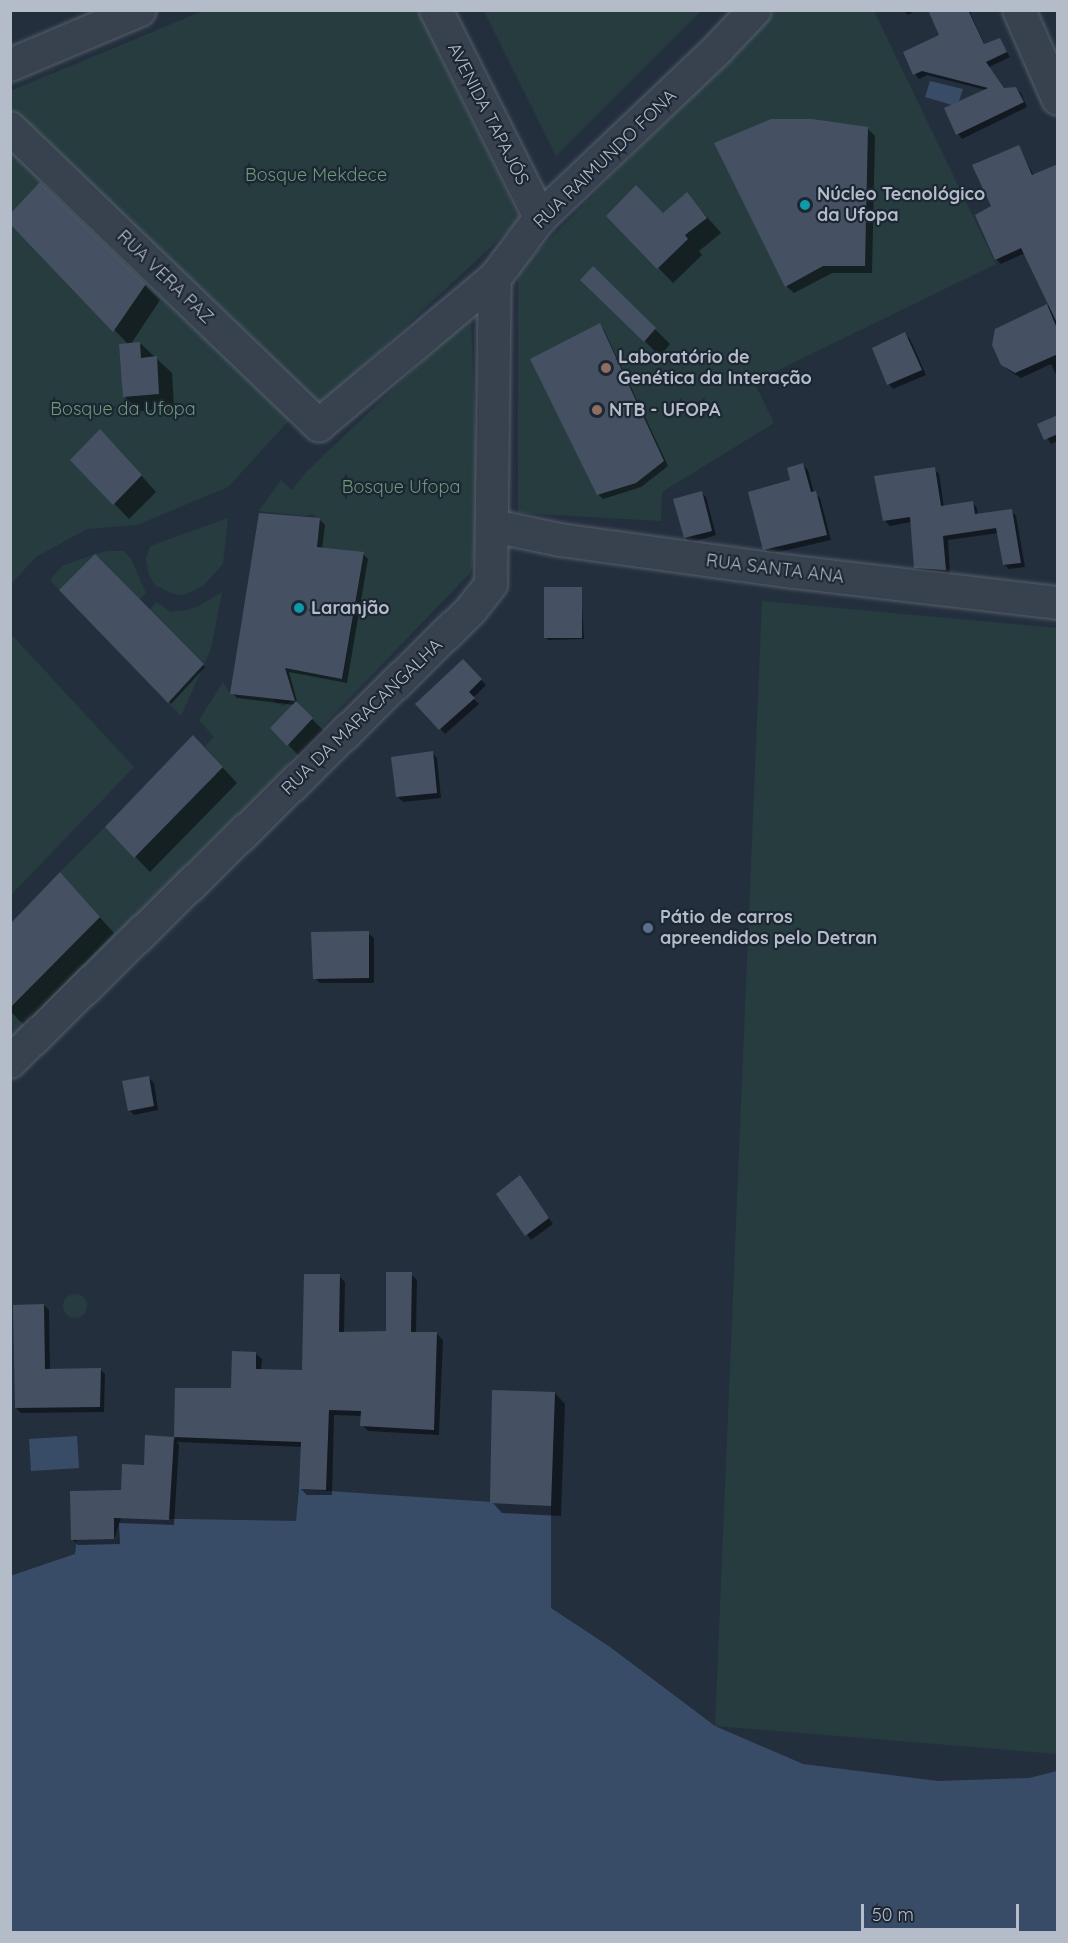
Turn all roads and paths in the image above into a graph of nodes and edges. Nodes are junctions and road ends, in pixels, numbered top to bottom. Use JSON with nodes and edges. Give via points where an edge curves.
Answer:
{"nodes":[{"id":1,"x":140,"y":10,"type":"edge"},
{"id":2,"x":436,"y":10,"type":"edge"},
{"id":3,"x":755,"y":10,"type":"edge"},
{"id":4,"x":1019,"y":10,"type":"edge"},
{"id":5,"x":10,"y":65,"type":"edge"},
{"id":6,"x":1058,"y":99,"type":"edge"},
{"id":7,"x":10,"y":128,"type":"edge"},
{"id":8,"x":540,"y":218,"type":"junction"},
{"id":9,"x":495,"y":278,"type":"junction"},
{"id":10,"x":320,"y":425,"type":"joint"},
{"id":11,"x":493,"y":526,"type":"junction"},
{"id":12,"x":1058,"y":603,"type":"edge"},
{"id":13,"x":10,"y":1062,"type":"edge"}],
"edges":[{"from":1,"to":5,"type":"street"},
{"from":2,"to":8,"type":"street","name":"AVENIDA TAPAJÓS"},
{"from":3,"to":8,"type":"street","name":"RUA RAIMUNDO FONA"},
{"from":4,"to":6,"type":"street"},
{"from":7,"to":10,"type":"street","name":"RUA VERA PAZ"},
{"from":8,"to":9,"type":"street","name":"RUA RAIMUNDO FONA"},
{"from":9,"to":10,"type":"street","name":"RUA RAIMUNDO FONA"},
{"from":9,"to":11,"type":"street","name":"RUA DA MARACANGALHA"},
{"from":11,"to":12,"type":"street","name":"RUA SANTA ANA","via":[[561,540],[794,572]]},
{"from":11,"to":13,"type":"street","name":"RUA DA MARACANGALHA","via":[[491,584],[471,610]]}]}
